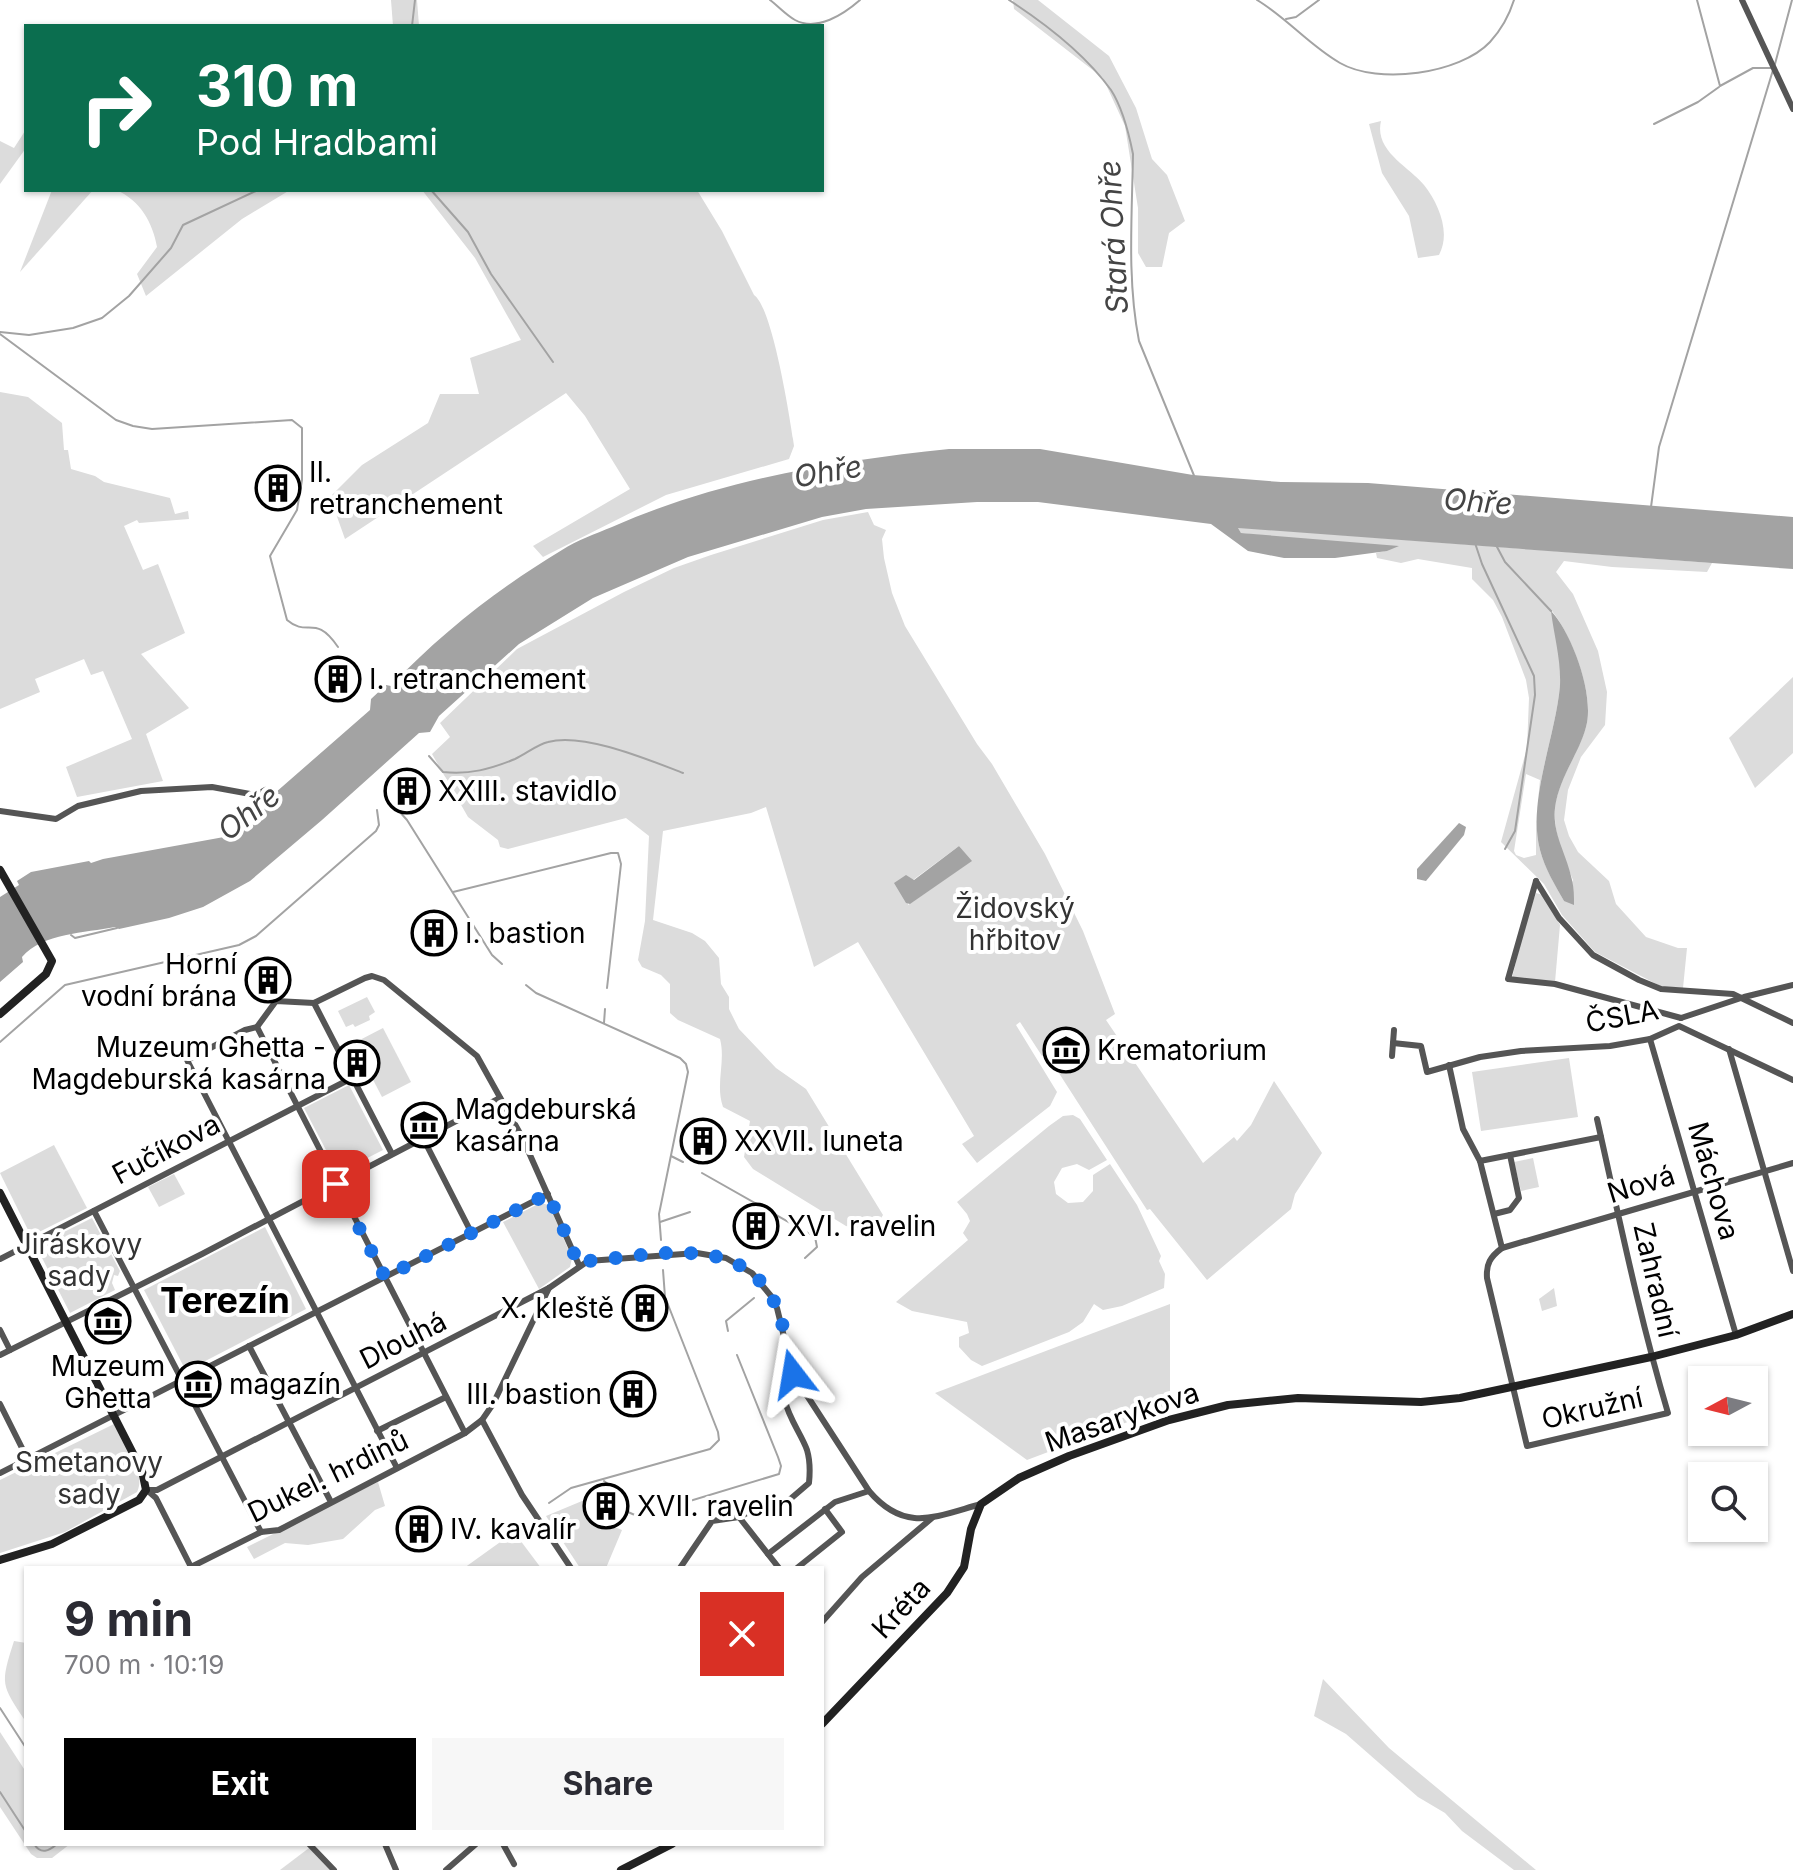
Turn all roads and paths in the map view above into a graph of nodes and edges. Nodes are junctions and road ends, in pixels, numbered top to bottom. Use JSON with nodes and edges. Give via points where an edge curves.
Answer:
{"nodes":[{"id":1,"x":1742,"y":0,"type":"edge"},
{"id":2,"x":1793,"y":109,"type":"edge"},
{"id":3,"x":265,"y":790,"type":"dead end"},
{"id":4,"x":0,"y":811,"type":"edge"},
{"id":5,"x":0,"y":870,"type":"edge"},
{"id":6,"x":1793,"y":985,"type":"edge"},
{"id":7,"x":1744,"y":997,"type":"junction"},
{"id":8,"x":314,"y":1003,"type":"junction"},
{"id":9,"x":0,"y":1014,"type":"edge"},
{"id":10,"x":1681,"y":1018,"type":"junction"},
{"id":11,"x":1793,"y":1023,"type":"edge"},
{"id":12,"x":1679,"y":1026,"type":"junction"},
{"id":13,"x":257,"y":1027,"type":"junction"},
{"id":14,"x":1394,"y":1030,"type":"dead end"},
{"id":15,"x":1650,"y":1039,"type":"junction"},
{"id":16,"x":1393,"y":1043,"type":"junction"},
{"id":17,"x":1729,"y":1049,"type":"junction"},
{"id":18,"x":1392,"y":1056,"type":"dead end"},
{"id":19,"x":1449,"y":1065,"type":"junction"},
{"id":20,"x":352,"y":1078,"type":"junction"},
{"id":21,"x":1793,"y":1080,"type":"edge"},
{"id":22,"x":500,"y":1098,"type":"junction"},
{"id":23,"x":296,"y":1106,"type":"junction"},
{"id":24,"x":1597,"y":1119,"type":"dead end"},
{"id":25,"x":1601,"y":1137,"type":"junction"},
{"id":26,"x":423,"y":1138,"type":"junction"},
{"id":27,"x":229,"y":1140,"type":"junction"},
{"id":28,"x":392,"y":1154,"type":"junction"},
{"id":29,"x":1510,"y":1155,"type":"junction"},
{"id":30,"x":1480,"y":1161,"type":"junction"},
{"id":31,"x":1793,"y":1163,"type":"edge"},
{"id":32,"x":1765,"y":1171,"type":"junction"},
{"id":33,"x":336,"y":1184,"type":"junction"},
{"id":34,"x":1694,"y":1191,"type":"junction"},
{"id":35,"x":0,"y":1193,"type":"edge"},
{"id":36,"x":548,"y":1194,"type":"junction"},
{"id":37,"x":94,"y":1211,"type":"junction"},
{"id":38,"x":1494,"y":1214,"type":"junction"},
{"id":39,"x":1618,"y":1214,"type":"junction"},
{"id":40,"x":269,"y":1218,"type":"junction"},
{"id":41,"x":471,"y":1232,"type":"junction"},
{"id":42,"x":27,"y":1245,"type":"junction"},
{"id":43,"x":1502,"y":1248,"type":"junction"},
{"id":44,"x":0,"y":1259,"type":"edge"},
{"id":45,"x":579,"y":1265,"type":"junction"},
{"id":46,"x":1793,"y":1271,"type":"edge"},
{"id":47,"x":385,"y":1277,"type":"junction"},
{"id":48,"x":135,"y":1287,"type":"junction"},
{"id":49,"x":549,"y":1288,"type":"junction"},
{"id":50,"x":315,"y":1311,"type":"junction"},
{"id":51,"x":1793,"y":1314,"type":"edge"},
{"id":52,"x":66,"y":1322,"type":"junction"},
{"id":53,"x":0,"y":1330,"type":"edge"},
{"id":54,"x":1736,"y":1335,"type":"junction"},
{"id":55,"x":249,"y":1346,"type":"junction"},
{"id":56,"x":10,"y":1350,"type":"junction"},
{"id":57,"x":424,"y":1354,"type":"junction"},
{"id":58,"x":0,"y":1355,"type":"edge"},
{"id":59,"x":1651,"y":1357,"type":"junction"},
{"id":60,"x":793,"y":1374,"type":"junction"},
{"id":61,"x":183,"y":1380,"type":"junction"},
{"id":62,"x":1513,"y":1388,"type":"junction"},
{"id":63,"x":356,"y":1389,"type":"junction"},
{"id":64,"x":446,"y":1397,"type":"junction"},
{"id":65,"x":0,"y":1404,"type":"edge"},
{"id":66,"x":114,"y":1415,"type":"junction"},
{"id":67,"x":482,"y":1420,"type":"junction"},
{"id":68,"x":289,"y":1423,"type":"junction"},
{"id":69,"x":377,"y":1431,"type":"junction"},
{"id":70,"x":465,"y":1433,"type":"junction"},
{"id":71,"x":223,"y":1456,"type":"junction"},
{"id":72,"x":28,"y":1460,"type":"junction"},
{"id":73,"x":397,"y":1468,"type":"junction"},
{"id":74,"x":0,"y":1473,"type":"edge"},
{"id":75,"x":146,"y":1490,"type":"junction"},
{"id":76,"x":869,"y":1491,"type":"junction"},
{"id":77,"x":331,"y":1502,"type":"junction"},
{"id":78,"x":981,"y":1504,"type":"junction"},
{"id":79,"x":825,"y":1509,"type":"junction"},
{"id":80,"x":739,"y":1517,"type":"junction"},
{"id":81,"x":932,"y":1518,"type":"junction"},
{"id":82,"x":261,"y":1532,"type":"junction"},
{"id":83,"x":768,"y":1554,"type":"junction"},
{"id":84,"x":0,"y":1560,"type":"edge"},
{"id":85,"x":190,"y":1566,"type":"edge"},
{"id":86,"x":193,"y":1566,"type":"edge"},
{"id":87,"x":570,"y":1566,"type":"edge"},
{"id":88,"x":681,"y":1566,"type":"edge"},
{"id":89,"x":777,"y":1566,"type":"edge"},
{"id":90,"x":800,"y":1566,"type":"edge"},
{"id":91,"x":824,"y":1620,"type":"edge"},
{"id":92,"x":824,"y":1722,"type":"edge"},
{"id":93,"x":311,"y":1846,"type":"edge"},
{"id":94,"x":386,"y":1846,"type":"edge"},
{"id":95,"x":474,"y":1846,"type":"edge"},
{"id":96,"x":504,"y":1846,"type":"edge"},
{"id":97,"x":668,"y":1846,"type":"edge"},
{"id":98,"x":514,"y":1864,"type":"dead end"},
{"id":99,"x":334,"y":1870,"type":"edge"},
{"id":100,"x":396,"y":1870,"type":"edge"},
{"id":101,"x":446,"y":1870,"type":"edge"},
{"id":102,"x":621,"y":1870,"type":"edge"}],
"edges":[{"from":1,"to":2,"type":"street"},
{"from":3,"to":4,"type":"street","via":[[256,795],[212,787],[141,791],[78,806],[56,819]]},
{"from":5,"to":9,"type":"street","via":[[51,966]]},
{"from":6,"to":7,"type":"street"},
{"from":7,"to":10,"type":"street"},
{"from":7,"to":10,"type":"street","via":[[1661,989],[1593,955],[1559,918],[1536,881],[1508,979],[1555,984]]},
{"from":7,"to":11,"type":"street"},
{"from":8,"to":13,"type":"street","via":[[276,1001]]},
{"from":8,"to":20,"type":"street"},
{"from":8,"to":22,"type":"street","via":[[365,978],[384,980],[477,1056]]},
{"from":10,"to":12,"type":"street"},
{"from":12,"to":15,"type":"street","name":"ČSLA"},
{"from":12,"to":17,"type":"street","name":"ČSLA"},
{"from":13,"to":23,"type":"street"},
{"from":13,"to":27,"type":"street","via":[[187,1060]]},
{"from":14,"to":16,"type":"street"},
{"from":15,"to":19,"type":"street","name":"ČSLA","via":[[1521,1051]]},
{"from":15,"to":34,"type":"street","name":"Máchova"},
{"from":16,"to":18,"type":"street"},
{"from":16,"to":19,"type":"street","via":[[1421,1046],[1427,1072]]},
{"from":17,"to":21,"type":"street","name":"ČSLA"},
{"from":17,"to":32,"type":"street"},
{"from":19,"to":30,"type":"street","via":[[1463,1129]]},
{"from":20,"to":23,"type":"street","name":"Fučíkova"},
{"from":20,"to":28,"type":"street"},
{"from":22,"to":26,"type":"street"},
{"from":22,"to":36,"type":"street"},
{"from":23,"to":27,"type":"street","name":"Fučíkova"},
{"from":23,"to":33,"type":"street"},
{"from":24,"to":25,"type":"street","name":"Zahradní"},
{"from":25,"to":29,"type":"street"},
{"from":25,"to":39,"type":"street","name":"Zahradní"},
{"from":26,"to":28,"type":"street"},
{"from":26,"to":41,"type":"street"},
{"from":27,"to":37,"type":"street","name":"Fučíkova"},
{"from":27,"to":40,"type":"street"},
{"from":28,"to":33,"type":"street"},
{"from":29,"to":30,"type":"street"},
{"from":29,"to":38,"type":"street","via":[[1519,1198],[1510,1210]]},
{"from":30,"to":38,"type":"street"},
{"from":31,"to":32,"type":"street","name":"Nová"},
{"from":32,"to":34,"type":"street","name":"Nová"},
{"from":32,"to":46,"type":"street"},
{"from":33,"to":40,"type":"street"},
{"from":33,"to":47,"type":"street"},
{"from":34,"to":39,"type":"street","name":"Nová"},
{"from":34,"to":54,"type":"street","name":"Máchova"},
{"from":35,"to":42,"type":"street"},
{"from":36,"to":41,"type":"street"},
{"from":36,"to":45,"type":"street"},
{"from":37,"to":42,"type":"street","name":"Fučíkova"},
{"from":37,"to":48,"type":"street"},
{"from":38,"to":43,"type":"street"},
{"from":39,"to":43,"type":"street","name":"Nová"},
{"from":39,"to":59,"type":"street","name":"Zahradní"},
{"from":40,"to":48,"type":"street"},
{"from":40,"to":50,"type":"street"},
{"from":41,"to":47,"type":"street"},
{"from":42,"to":44,"type":"street","name":"Fučíkova"},
{"from":42,"to":52,"type":"street"},
{"from":43,"to":62,"type":"street","via":[[1486,1265],[1487,1278]]},
{"from":45,"to":49,"type":"street","name":"Dlouhá"},
{"from":45,"to":60,"type":"street","via":[[690,1253],[726,1258],[752,1273],[777,1308]]},
{"from":47,"to":50,"type":"street"},
{"from":47,"to":57,"type":"street"},
{"from":48,"to":52,"type":"street"},
{"from":48,"to":61,"type":"street"},
{"from":49,"to":57,"type":"street","name":"Dlouhá"},
{"from":49,"to":67,"type":"street"},
{"from":50,"to":55,"type":"street"},
{"from":50,"to":63,"type":"street"},
{"from":51,"to":54,"type":"street"},
{"from":52,"to":56,"type":"street"},
{"from":52,"to":66,"type":"street"},
{"from":53,"to":56,"type":"street"},
{"from":54,"to":59,"type":"street"},
{"from":55,"to":61,"type":"street"},
{"from":55,"to":68,"type":"street"},
{"from":56,"to":58,"type":"street"},
{"from":57,"to":63,"type":"street","name":"Dlouhá"},
{"from":57,"to":64,"type":"street"},
{"from":59,"to":62,"type":"street"},
{"from":59,"to":62,"type":"street","name":"Okružní","via":[[1668,1413],[1527,1446]]},
{"from":60,"to":76,"type":"street"},
{"from":60,"to":80,"type":"street","via":[[784,1396],[808,1453],[809,1483],[788,1501]]},
{"from":61,"to":66,"type":"street"},
{"from":61,"to":71,"type":"street"},
{"from":62,"to":78,"type":"street","name":"Masarykova","via":[[1421,1402],[1287,1399],[1228,1405],[1121,1436],[1019,1478]]},
{"from":63,"to":68,"type":"street","name":"Dlouhá"},
{"from":63,"to":69,"type":"street"},
{"from":64,"to":69,"type":"street"},
{"from":64,"to":70,"type":"street"},
{"from":65,"to":72,"type":"street"},
{"from":66,"to":72,"type":"street"},
{"from":66,"to":75,"type":"street"},
{"from":67,"to":70,"type":"street","name":"Dukel. hrdinů"},
{"from":67,"to":87,"type":"street"},
{"from":68,"to":71,"type":"street","name":"Dlouhá"},
{"from":68,"to":77,"type":"street"},
{"from":69,"to":73,"type":"street"},
{"from":70,"to":73,"type":"street","name":"Dukel. hrdinů"},
{"from":71,"to":75,"type":"street","name":"Dlouhá","via":[[157,1490]]},
{"from":71,"to":82,"type":"street"},
{"from":72,"to":74,"type":"street"},
{"from":73,"to":77,"type":"street","name":"Dukel. hrdinů"},
{"from":75,"to":84,"type":"street","via":[[139,1500],[62,1539]]},
{"from":75,"to":85,"type":"street","via":[[156,1498]]},
{"from":76,"to":79,"type":"street"},
{"from":76,"to":81,"type":"street","via":[[898,1516]]},
{"from":77,"to":82,"type":"street","name":"Dukel. hrdinů","via":[[279,1530]]},
{"from":78,"to":81,"type":"street"},
{"from":78,"to":92,"type":"street","name":"Kréta","via":[[964,1567],[947,1593]]},
{"from":79,"to":83,"type":"street"},
{"from":79,"to":90,"type":"street","via":[[842,1532]]},
{"from":80,"to":83,"type":"street"},
{"from":80,"to":88,"type":"street","via":[[712,1521]]},
{"from":81,"to":91,"type":"street","via":[[862,1577]]},
{"from":82,"to":86,"type":"street","name":"Dukel. hrdinů"},
{"from":83,"to":89,"type":"street"},
{"from":93,"to":99,"type":"street"},
{"from":94,"to":100,"type":"street"},
{"from":95,"to":101,"type":"street"},
{"from":96,"to":98,"type":"street"},
{"from":97,"to":102,"type":"street"}]}
